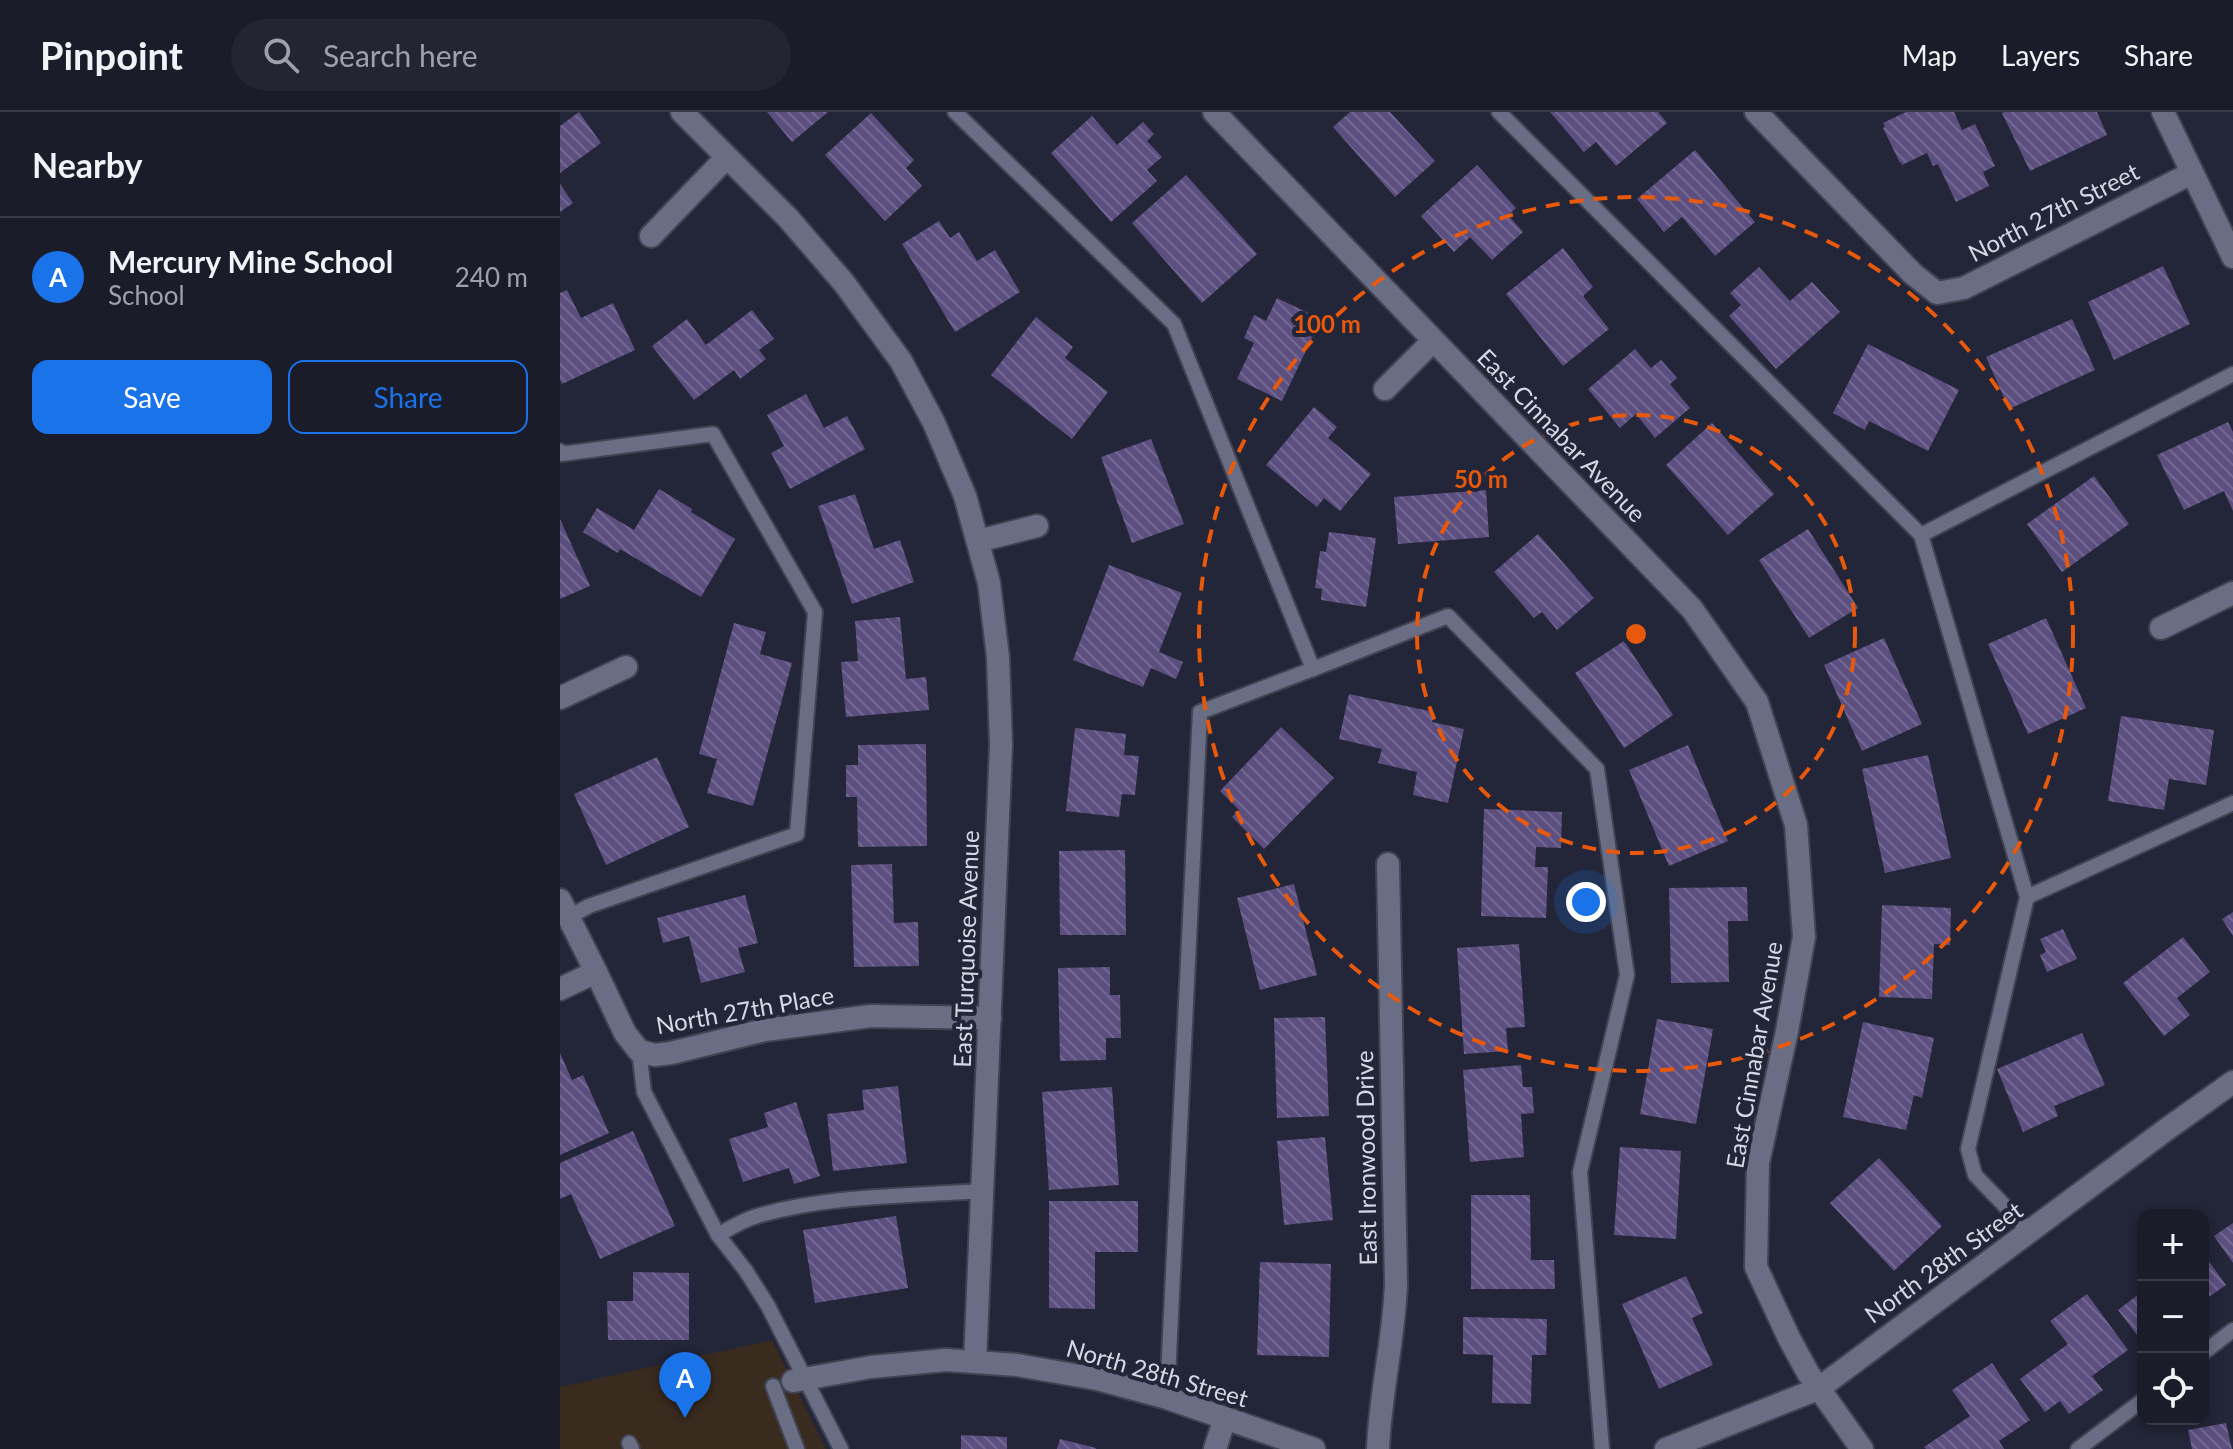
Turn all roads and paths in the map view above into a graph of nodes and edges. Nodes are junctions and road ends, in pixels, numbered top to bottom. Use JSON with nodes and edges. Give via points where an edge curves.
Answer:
{"nodes":[{"id":1,"x":682,"y":112,"type":"edge"},
{"id":2,"x":955,"y":112,"type":"edge"},
{"id":3,"x":1214,"y":112,"type":"edge"},
{"id":4,"x":1499,"y":112,"type":"edge"},
{"id":5,"x":1756,"y":112,"type":"edge"},
{"id":6,"x":2163,"y":112,"type":"edge"},
{"id":7,"x":726,"y":158,"type":"junction"},
{"id":8,"x":2192,"y":173,"type":"junction"},
{"id":9,"x":651,"y":236,"type":"dead end"},
{"id":10,"x":2233,"y":257,"type":"edge"},
{"id":11,"x":1433,"y":341,"type":"junction"},
{"id":12,"x":2233,"y":374,"type":"edge"},
{"id":13,"x":1385,"y":389,"type":"dead end"},
{"id":14,"x":560,"y":451,"type":"edge"},
{"id":15,"x":1037,"y":526,"type":"dead end"},
{"id":16,"x":1921,"y":535,"type":"junction"},
{"id":17,"x":978,"y":541,"type":"junction"},
{"id":18,"x":2233,"y":593,"type":"edge"},
{"id":19,"x":2161,"y":628,"type":"dead end"},
{"id":20,"x":626,"y":667,"type":"dead end"},
{"id":21,"x":1313,"y":669,"type":"junction"},
{"id":22,"x":560,"y":698,"type":"edge"},
{"id":23,"x":2233,"y":803,"type":"edge"},
{"id":24,"x":1388,"y":864,"type":"dead end"},
{"id":25,"x":2027,"y":897,"type":"junction"},
{"id":26,"x":564,"y":909,"type":"edge"},
{"id":27,"x":596,"y":972,"type":"junction"},
{"id":28,"x":560,"y":989,"type":"edge"},
{"id":29,"x":990,"y":1018,"type":"junction"},
{"id":30,"x":639,"y":1051,"type":"junction"},
{"id":31,"x":2233,"y":1082,"type":"edge"},
{"id":32,"x":982,"y":1191,"type":"junction"},
{"id":33,"x":2030,"y":1232,"type":"junction"},
{"id":34,"x":718,"y":1235,"type":"junction"},
{"id":35,"x":2233,"y":1330,"type":"edge"},
{"id":36,"x":2209,"y":1348,"type":"edge"},
{"id":37,"x":975,"y":1362,"type":"junction"},
{"id":38,"x":791,"y":1382,"type":"junction"},
{"id":39,"x":1818,"y":1389,"type":"junction"},
{"id":40,"x":1167,"y":1398,"type":"junction"},
{"id":41,"x":2137,"y":1405,"type":"edge"},
{"id":42,"x":1225,"y":1418,"type":"junction"},
{"id":43,"x":2088,"y":1446,"type":"edge"},
{"id":44,"x":797,"y":1449,"type":"edge"},
{"id":45,"x":841,"y":1449,"type":"edge"},
{"id":46,"x":1215,"y":1449,"type":"edge"},
{"id":47,"x":1314,"y":1449,"type":"edge"},
{"id":48,"x":1378,"y":1449,"type":"edge"},
{"id":49,"x":1602,"y":1449,"type":"edge"},
{"id":50,"x":1666,"y":1449,"type":"edge"},
{"id":51,"x":1862,"y":1449,"type":"edge"}],
"edges":[{"from":1,"to":7,"type":"street","name":"East Turquoise Avenue"},
{"from":2,"to":21,"type":"lane","via":[[1174,324]]},
{"from":3,"to":11,"type":"street","name":"East Cinnabar Avenue"},
{"from":4,"to":16,"type":"lane"},
{"from":5,"to":8,"type":"street","name":"North 27th Street","via":[[1937,293],[1964,288]]},
{"from":6,"to":8,"type":"street"},
{"from":7,"to":9,"type":"street"},
{"from":7,"to":17,"type":"street","name":"East Turquoise Avenue","via":[[788,218],[901,361],[952,464]]},
{"from":8,"to":10,"type":"street"},
{"from":11,"to":13,"type":"street"},
{"from":11,"to":39,"type":"street","name":"East Cinnabar Avenue","via":[[1692,609],[1757,702],[1796,825],[1804,937],[1758,1163],[1756,1267]]},
{"from":12,"to":16,"type":"lane"},
{"from":14,"to":26,"type":"lane","via":[[713,434],[815,612],[797,834],[589,906]]},
{"from":15,"to":17,"type":"street"},
{"from":16,"to":25,"type":"lane"},
{"from":17,"to":29,"type":"street","name":"East Turquoise Avenue","via":[[998,657],[1001,745]]},
{"from":18,"to":19,"type":"street"},
{"from":20,"to":22,"type":"street"},
{"from":21,"to":40,"type":"lane","via":[[1200,712]]},
{"from":21,"to":49,"type":"lane","via":[[1448,616],[1597,769],[1627,975],[1580,1172]]},
{"from":23,"to":25,"type":"lane"},
{"from":24,"to":48,"type":"street","name":"East Ironwood Drive","via":[[1396,1284]]},
{"from":25,"to":33,"type":"lane","via":[[1968,1149],[1975,1175]]},
{"from":26,"to":27,"type":"street","name":"North 27th Place"},
{"from":27,"to":28,"type":"street"},
{"from":27,"to":30,"type":"street","name":"North 27th Place"},
{"from":29,"to":30,"type":"street","name":"North 27th Place","via":[[871,1016],[765,1030],[671,1053]]},
{"from":29,"to":32,"type":"street","name":"East Turquoise Avenue"},
{"from":30,"to":34,"type":"lane","via":[[644,1092]]},
{"from":31,"to":33,"type":"street","name":"North 28th Street"},
{"from":32,"to":34,"type":"lane","via":[[815,1204],[754,1217]]},
{"from":32,"to":37,"type":"street","name":"East Turquoise Avenue"},
{"from":33,"to":39,"type":"street","name":"North 28th Street"},
{"from":34,"to":38,"type":"lane","via":[[757,1288]]},
{"from":35,"to":36,"type":"lane"},
{"from":37,"to":38,"type":"street","name":"North 28th Street","via":[[871,1367]]},
{"from":37,"to":40,"type":"street","name":"North 28th Street","via":[[1097,1379]]},
{"from":38,"to":44,"type":"lane"},
{"from":38,"to":45,"type":"lane"},
{"from":39,"to":50,"type":"street","name":"North 28th Street"},
{"from":39,"to":51,"type":"street","name":"East Cinnabar Avenue"},
{"from":40,"to":42,"type":"street","name":"North 28th Street"},
{"from":41,"to":43,"type":"lane"},
{"from":42,"to":46,"type":"street"},
{"from":42,"to":47,"type":"street","name":"North 28th Street"}]}
